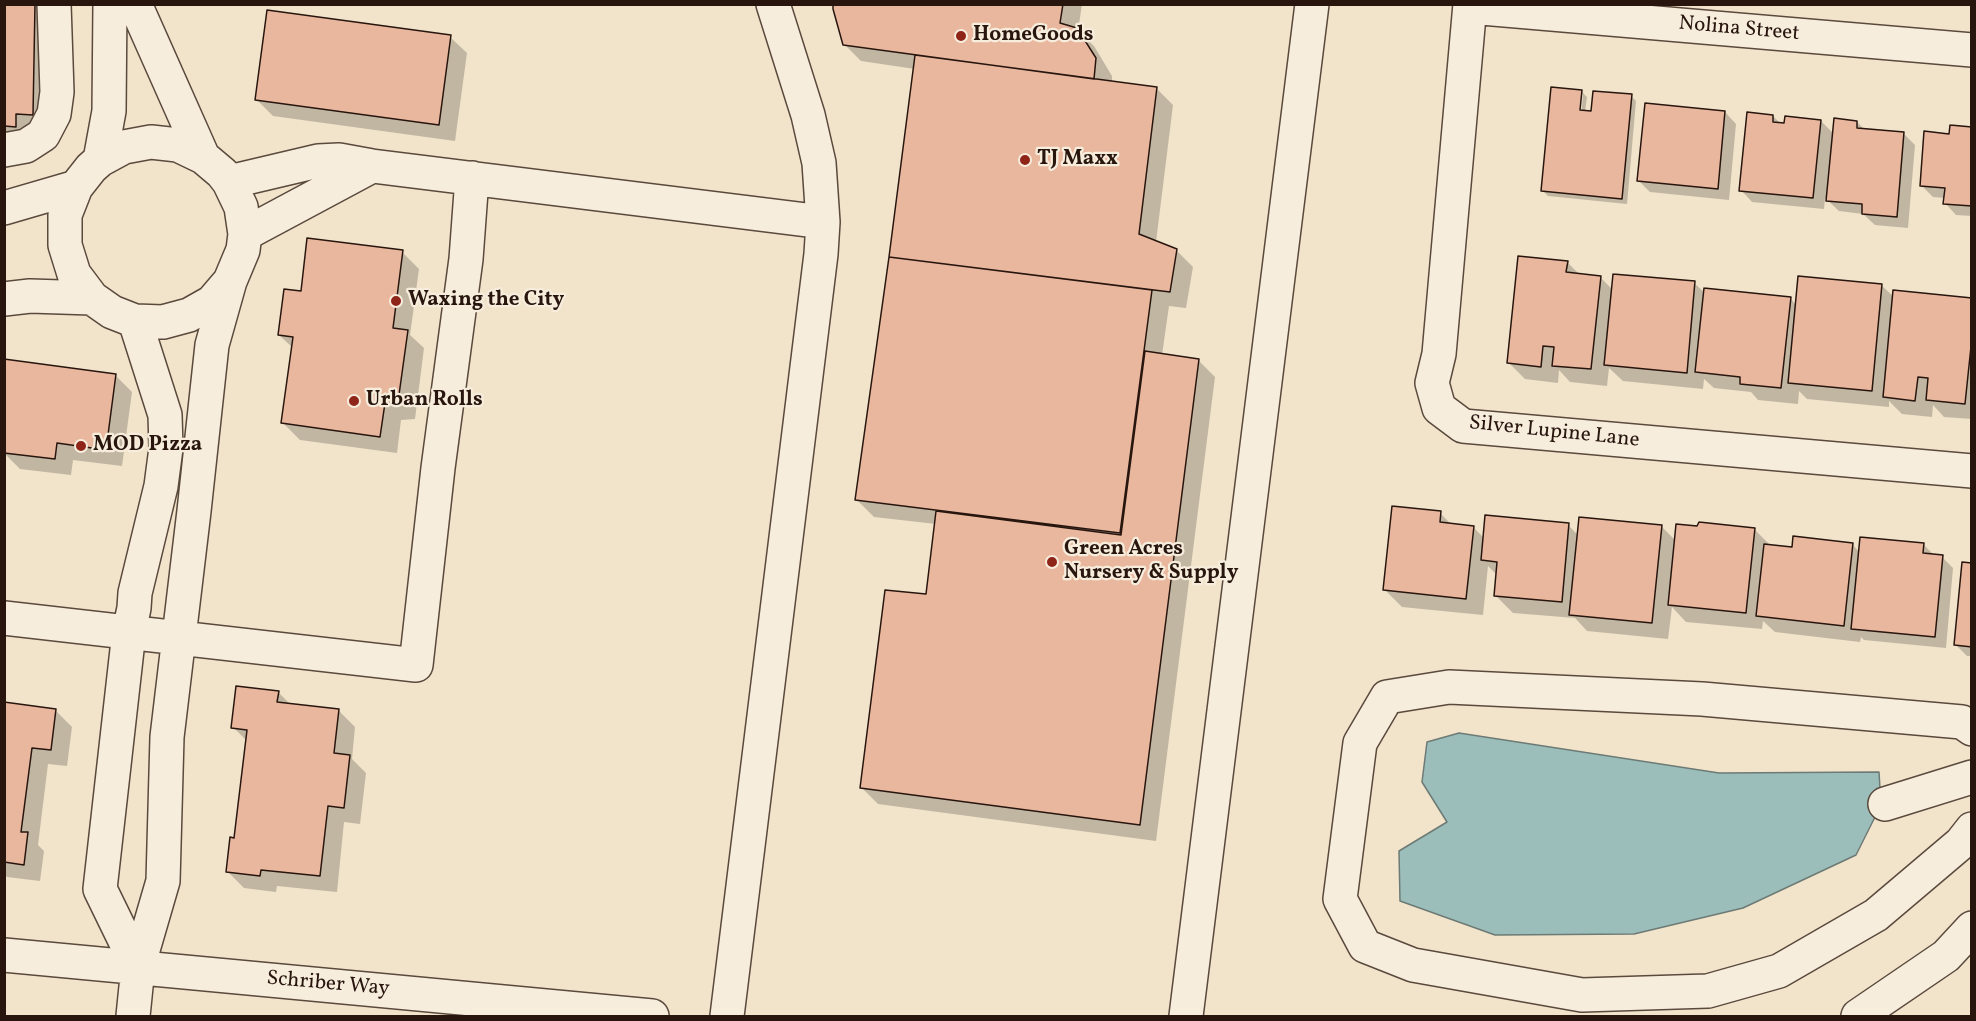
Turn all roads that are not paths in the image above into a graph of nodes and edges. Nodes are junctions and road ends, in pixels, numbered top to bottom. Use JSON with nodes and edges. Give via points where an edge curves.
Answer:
{"nodes":[{"id":1,"x":54,"y":4,"type":"edge"},
{"id":2,"x":110,"y":4,"type":"edge"},
{"id":3,"x":135,"y":4,"type":"edge"},
{"id":4,"x":773,"y":4,"type":"edge"},
{"id":5,"x":1312,"y":4,"type":"edge"},
{"id":6,"x":1470,"y":6,"type":"edge"},
{"id":7,"x":1971,"y":50,"type":"edge"},
{"id":8,"x":4,"y":150,"type":"edge"},
{"id":9,"x":203,"y":157,"type":"junction"},
{"id":10,"x":100,"y":160,"type":"junction"},
{"id":11,"x":372,"y":166,"type":"junction"},
{"id":12,"x":472,"y":178,"type":"junction"},
{"id":13,"x":229,"y":182,"type":"junction"},
{"id":14,"x":76,"y":187,"type":"junction"},
{"id":15,"x":4,"y":208,"type":"edge"},
{"id":16,"x":823,"y":222,"type":"junction"},
{"id":17,"x":244,"y":234,"type":"junction"},
{"id":18,"x":230,"y":281,"type":"junction"},
{"id":19,"x":92,"y":298,"type":"junction"},
{"id":20,"x":4,"y":299,"type":"edge"},
{"id":21,"x":135,"y":321,"type":"junction"},
{"id":22,"x":1971,"y":471,"type":"edge"},
{"id":23,"x":4,"y":618,"type":"edge"},
{"id":24,"x":129,"y":632,"type":"junction"},
{"id":25,"x":179,"y":637,"type":"junction"},
{"id":26,"x":1971,"y":729,"type":"edge"},
{"id":27,"x":1971,"y":777,"type":"edge"},
{"id":28,"x":1885,"y":804,"type":"dead end"},
{"id":29,"x":1971,"y":828,"type":"edge"},
{"id":30,"x":1971,"y":928,"type":"edge"},
{"id":31,"x":4,"y":955,"type":"edge"},
{"id":32,"x":138,"y":968,"type":"junction"},
{"id":33,"x":133,"y":1017,"type":"edge"},
{"id":34,"x":652,"y":1017,"type":"edge"},
{"id":35,"x":727,"y":1017,"type":"edge"},
{"id":36,"x":1186,"y":1017,"type":"edge"},
{"id":37,"x":1858,"y":1017,"type":"edge"}],
"edges":[{"from":1,"to":8,"type":"street","via":[[54,114],[43,135],[26,146]]},
{"from":2,"to":10,"type":"street","via":[[109,111]]},
{"from":3,"to":9,"type":"street"},
{"from":4,"to":16,"type":"street","via":[[808,115],[819,163]]},
{"from":5,"to":36,"type":"street"},
{"from":6,"to":7,"type":"street","name":"Nolina Street"},
{"from":6,"to":22,"type":"street","name":"Silver Lupine Lane","via":[[1439,354],[1432,383],[1439,408],[1463,426]]},
{"from":9,"to":10,"type":"street","via":[[178,146],[151,142],[124,147]]},
{"from":9,"to":13,"type":"street"},
{"from":10,"to":14,"type":"street"},
{"from":11,"to":12,"type":"street"},
{"from":11,"to":13,"type":"street","via":[[318,161]]},
{"from":11,"to":17,"type":"street"},
{"from":12,"to":16,"type":"street"},
{"from":12,"to":25,"type":"street","via":[[466,259],[416,665]]},
{"from":13,"to":17,"type":"street","via":[[241,207]]},
{"from":14,"to":15,"type":"street"},
{"from":14,"to":19,"type":"street","via":[[65,215],[65,245],[74,274]]},
{"from":16,"to":35,"type":"street"},
{"from":17,"to":18,"type":"street","via":[[243,250]]},
{"from":18,"to":21,"type":"street","via":[[212,302],[189,315],[163,322]]},
{"from":18,"to":25,"type":"street","via":[[212,345]]},
{"from":19,"to":20,"type":"street"},
{"from":19,"to":21,"type":"street"},
{"from":21,"to":24,"type":"street","via":[[165,415],[166,448]]},
{"from":23,"to":24,"type":"street"},
{"from":24,"to":25,"type":"street"},
{"from":24,"to":32,"type":"street","via":[[100,890]]},
{"from":25,"to":32,"type":"street","via":[[167,737],[163,881]]},
{"from":26,"to":29,"type":"street","via":[[1962,722],[1702,699],[1449,687],[1387,697],[1360,743],[1340,899],[1365,946],[1413,965],[1582,995],[1708,991],[1779,971],[1876,915],[1961,843]]},
{"from":27,"to":28,"type":"street"},
{"from":30,"to":37,"type":"street","via":[[1946,956]]},
{"from":31,"to":32,"type":"street","name":"Schriber Way"},
{"from":32,"to":33,"type":"street"},
{"from":32,"to":34,"type":"street","name":"Schriber Way"}]}
